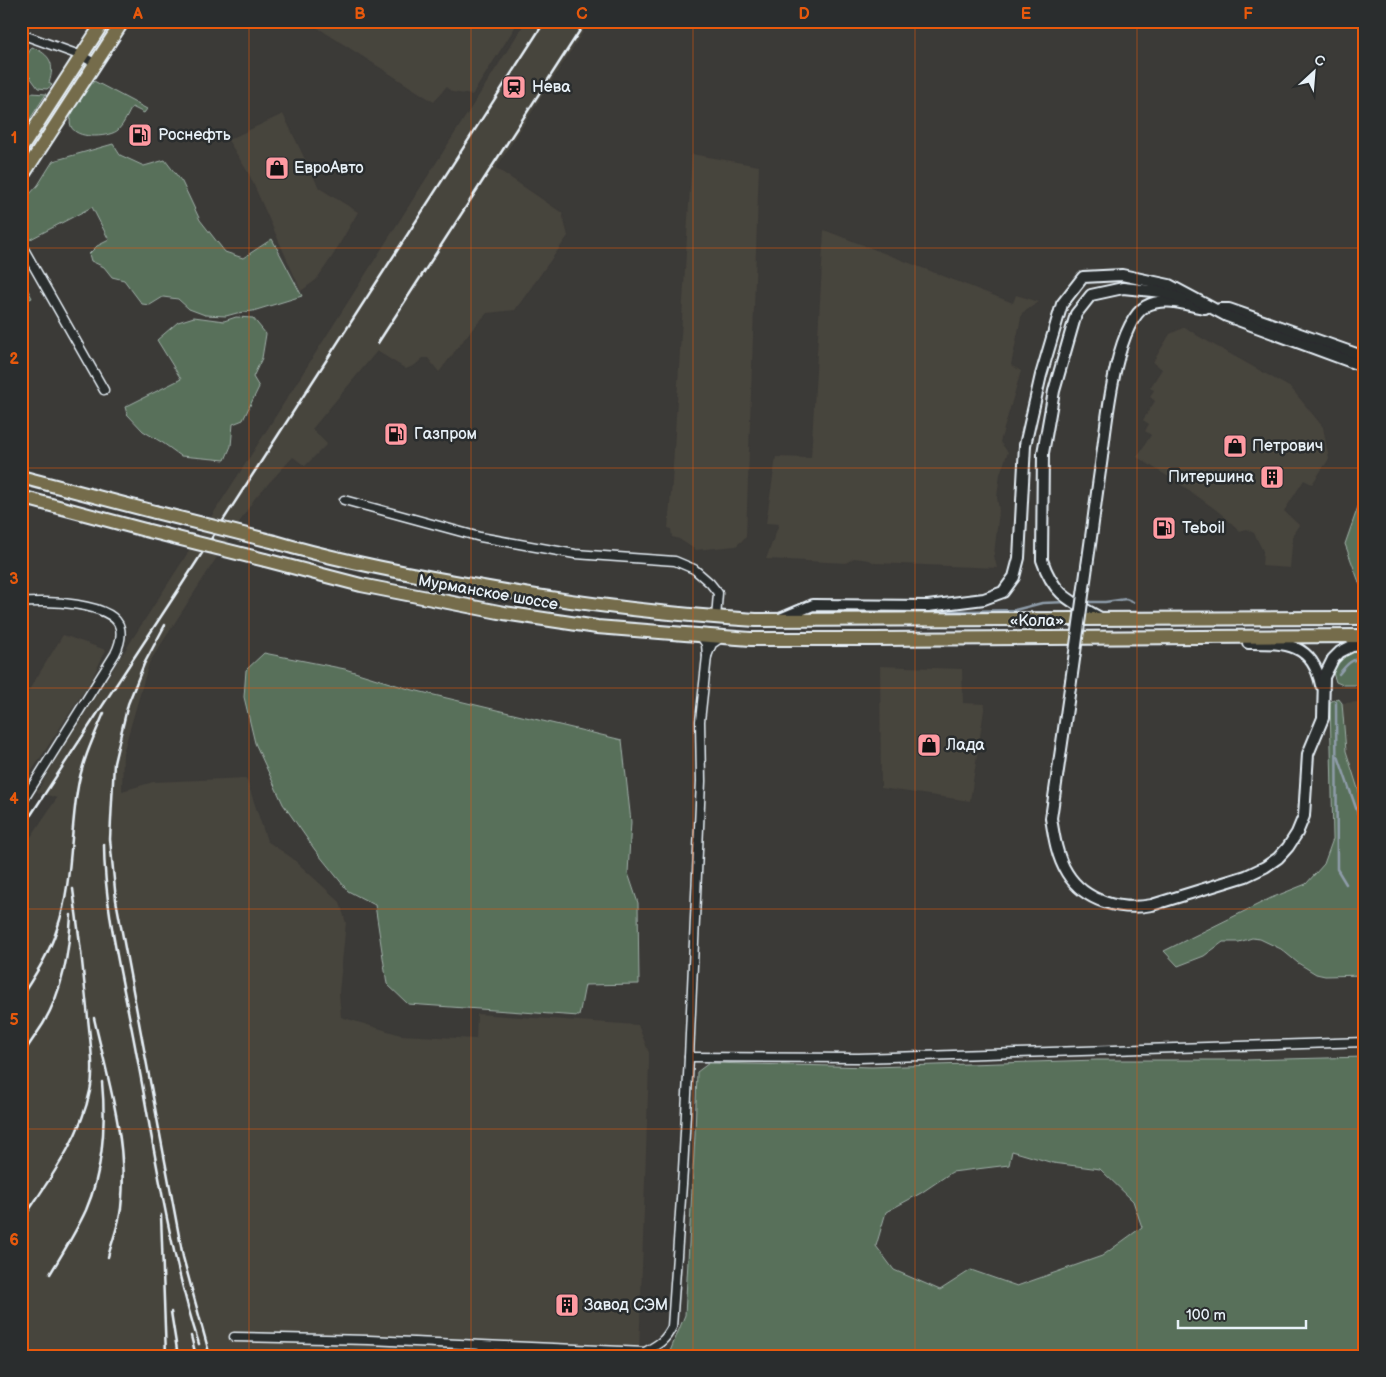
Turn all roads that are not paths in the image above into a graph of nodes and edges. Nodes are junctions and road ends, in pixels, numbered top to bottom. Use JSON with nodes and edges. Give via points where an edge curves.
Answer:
{"nodes":[{"id":1,"x":104,"y":21,"type":"edge"},
{"id":2,"x":123,"y":21,"type":"edge"},
{"id":3,"x":21,"y":34,"type":"edge"},
{"id":4,"x":82,"y":56,"type":"junction"},
{"id":5,"x":96,"y":64,"type":"junction"},
{"id":6,"x":21,"y":149,"type":"edge"},
{"id":7,"x":21,"y":178,"type":"edge"},
{"id":8,"x":21,"y":244,"type":"edge"},
{"id":9,"x":1214,"y":309,"type":"junction"},
{"id":10,"x":1365,"y":357,"type":"edge"},
{"id":11,"x":1365,"y":367,"type":"edge"},
{"id":12,"x":104,"y":390,"type":"dead end"},
{"id":13,"x":21,"y":477,"type":"edge"},
{"id":14,"x":21,"y":497,"type":"edge"},
{"id":15,"x":344,"y":500,"type":"dead end"},
{"id":16,"x":25,"y":602,"type":"edge"},
{"id":17,"x":716,"y":618,"type":"junction"},
{"id":18,"x":1365,"y":618,"type":"edge"},
{"id":19,"x":1102,"y":619,"type":"junction"},
{"id":20,"x":776,"y":620,"type":"junction"},
{"id":21,"x":711,"y":636,"type":"junction"},
{"id":22,"x":1365,"y":636,"type":"edge"},
{"id":23,"x":1213,"y":637,"type":"junction"},
{"id":24,"x":1365,"y":645,"type":"edge"},
{"id":25,"x":707,"y":656,"type":"junction"},
{"id":26,"x":1323,"y":693,"type":"junction"},
{"id":27,"x":21,"y":804,"type":"edge"},
{"id":28,"x":1365,"y":1042,"type":"edge"},
{"id":29,"x":689,"y":1057,"type":"junction"},
{"id":30,"x":234,"y":1337,"type":"dead end"}],
"edges":[{"from":1,"to":4,"type":"main road"},
{"from":2,"to":5,"type":"main road"},
{"from":3,"to":4,"type":"street"},
{"from":4,"to":5,"type":"street"},
{"from":4,"to":6,"type":"main road"},
{"from":5,"to":7,"type":"main road"},
{"from":8,"to":12,"type":"street"},
{"from":9,"to":10,"type":"street","via":[[1229,309]]},
{"from":9,"to":11,"type":"street"},
{"from":9,"to":19,"type":"street","via":[[1162,292],[1123,288],[1091,295],[1076,314],[1054,391],[1043,453],[1042,560],[1062,596]]},
{"from":9,"to":20,"type":"street","via":[[1170,285],[1122,275],[1083,277],[1062,304],[1025,446],[1019,558],[1014,577],[1003,592],[984,599],[928,606],[813,605]]},
{"from":9,"to":26,"type":"street","bridge":true,"via":[[1163,300],[1146,306],[1136,315],[1126,334],[1114,377],[1051,818],[1060,857],[1068,874],[1079,888],[1096,899],[1139,908],[1246,876],[1278,858],[1297,833],[1304,816],[1308,754],[1323,718]]},
{"from":13,"to":17,"type":"main road","name":"Мурманское шоссе","bridge":true,"via":[[372,566],[506,592]]},
{"from":14,"to":21,"type":"main road","name":"Мурманское шоссе","bridge":true,"via":[[361,586],[597,627]]},
{"from":15,"to":17,"type":"street","via":[[480,537],[575,554],[675,561],[694,569],[718,593]]},
{"from":16,"to":27,"type":"street","via":[[80,605],[108,613],[120,628],[120,642]]},
{"from":17,"to":20,"type":"main road","name":"«Кола»"},
{"from":18,"to":19,"type":"main road","name":"«Кола»"},
{"from":19,"to":20,"type":"main road","name":"«Кола»"},
{"from":21,"to":23,"type":"main road","name":"«Кола»","via":[[788,639]]},
{"from":21,"to":25,"type":"street","via":[[712,644]]},
{"from":21,"to":25,"type":"street","via":[[706,644]]},
{"from":22,"to":23,"type":"main road","name":"«Кола»"},
{"from":23,"to":26,"type":"street","via":[[1223,642],[1280,643],[1296,649],[1316,665]]},
{"from":24,"to":26,"type":"street","via":[[1345,649],[1333,659],[1324,677]]},
{"from":25,"to":29,"type":"street","via":[[700,721],[701,781]]},
{"from":28,"to":29,"type":"street","via":[[859,1058]]},
{"from":29,"to":30,"type":"street","via":[[672,1327],[661,1344],[645,1352]]}]}
